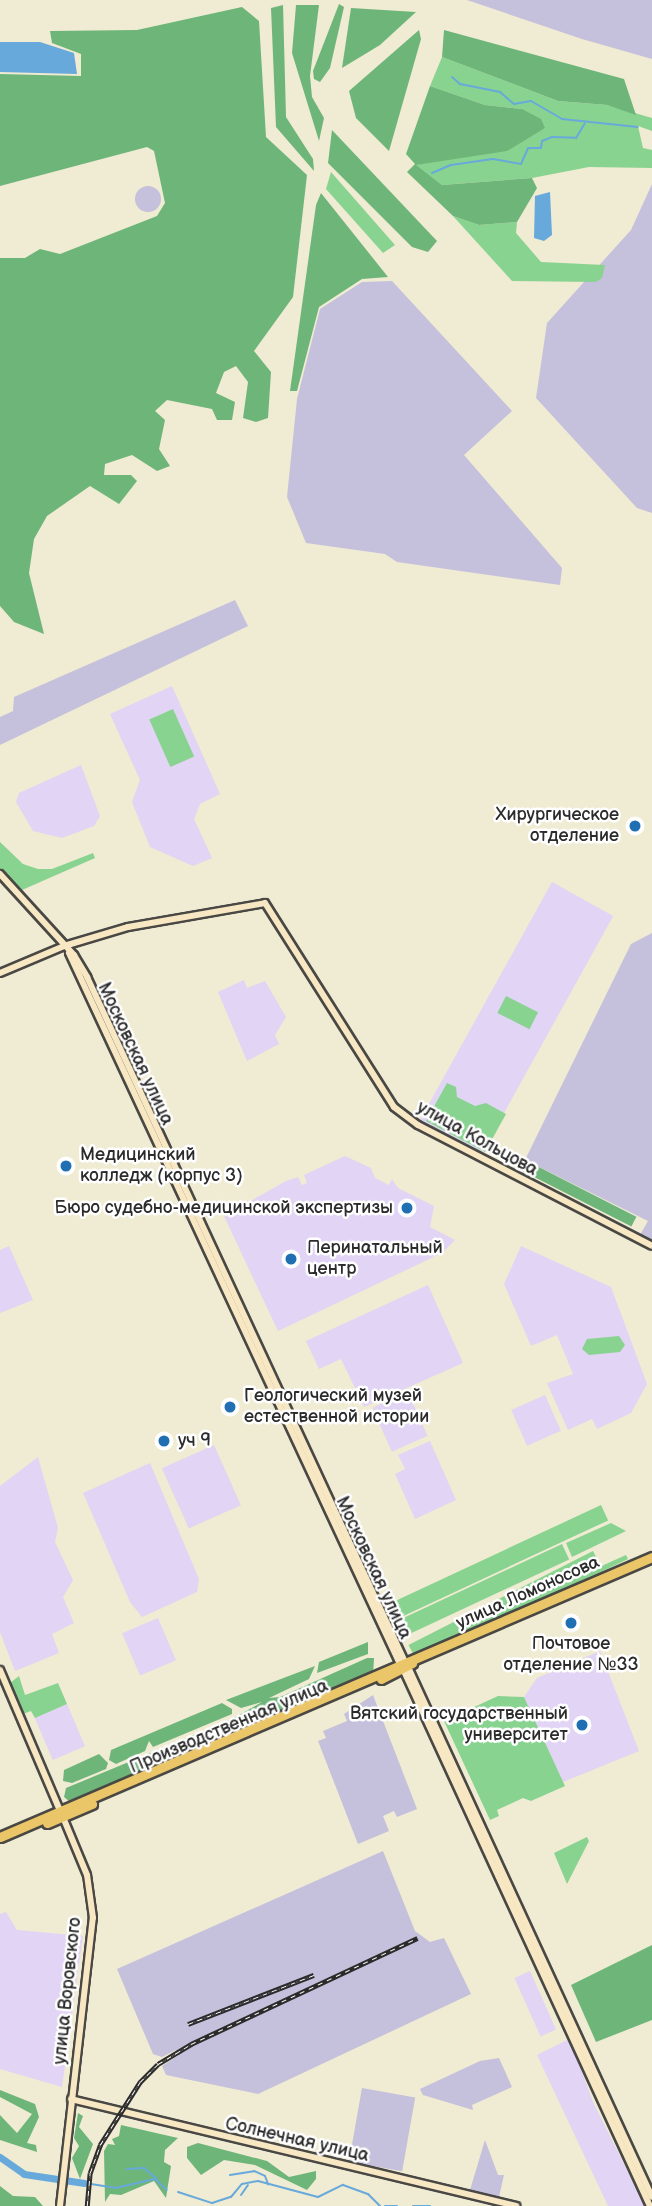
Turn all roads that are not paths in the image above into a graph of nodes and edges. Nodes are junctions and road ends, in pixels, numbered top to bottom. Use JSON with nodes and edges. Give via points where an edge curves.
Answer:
{"nodes":[{"id":1,"x":0,"y":874,"type":"edge"},
{"id":2,"x":64,"y":946,"type":"junction"},
{"id":3,"x":0,"y":973,"type":"edge"},
{"id":4,"x":652,"y":1246,"type":"edge"},
{"id":5,"x":652,"y":1556,"type":"edge"},
{"id":6,"x":404,"y":1665,"type":"junction"},
{"id":7,"x":0,"y":1670,"type":"edge"},
{"id":8,"x":469,"y":1806,"type":"junction"},
{"id":9,"x":62,"y":1814,"type":"junction"},
{"id":10,"x":0,"y":1837,"type":"edge"},
{"id":11,"x":0,"y":1842,"type":"edge"},
{"id":12,"x":71,"y":2099,"type":"junction"},
{"id":13,"x":652,"y":2197,"type":"edge"},
{"id":14,"x":60,"y":2206,"type":"edge"},
{"id":15,"x":516,"y":2206,"type":"edge"},
{"id":16,"x":650,"y":2206,"type":"edge"}],
"edges":[{"from":1,"to":2,"type":"main road","name":"Московская улица"},
{"from":2,"to":3,"type":"main road"},
{"from":2,"to":4,"type":"main road","name":"улица Кольцова","via":[[144,923],[265,903],[394,1107],[418,1125]]},
{"from":2,"to":6,"type":"main road","name":"Московская улица","via":[[87,978]]},
{"from":5,"to":6,"type":"highway","name":"улица Ломоносова"},
{"from":6,"to":8,"type":"main road","name":"Московская улица"},
{"from":6,"to":9,"type":"highway","name":"Производственная улица"},
{"from":7,"to":9,"type":"main road","name":"улица Воровского"},
{"from":8,"to":13,"type":"main road","name":"Московская улица"},
{"from":8,"to":16,"type":"main road","name":"Московская улица"},
{"from":9,"to":10,"type":"highway"},
{"from":9,"to":11,"type":"highway"},
{"from":9,"to":12,"type":"main road","name":"улица Воровского","via":[[87,1875],[93,1911]]},
{"from":12,"to":14,"type":"main road","name":"улица Воровского"},
{"from":12,"to":15,"type":"main road","name":"Солнечная улица"}]}
